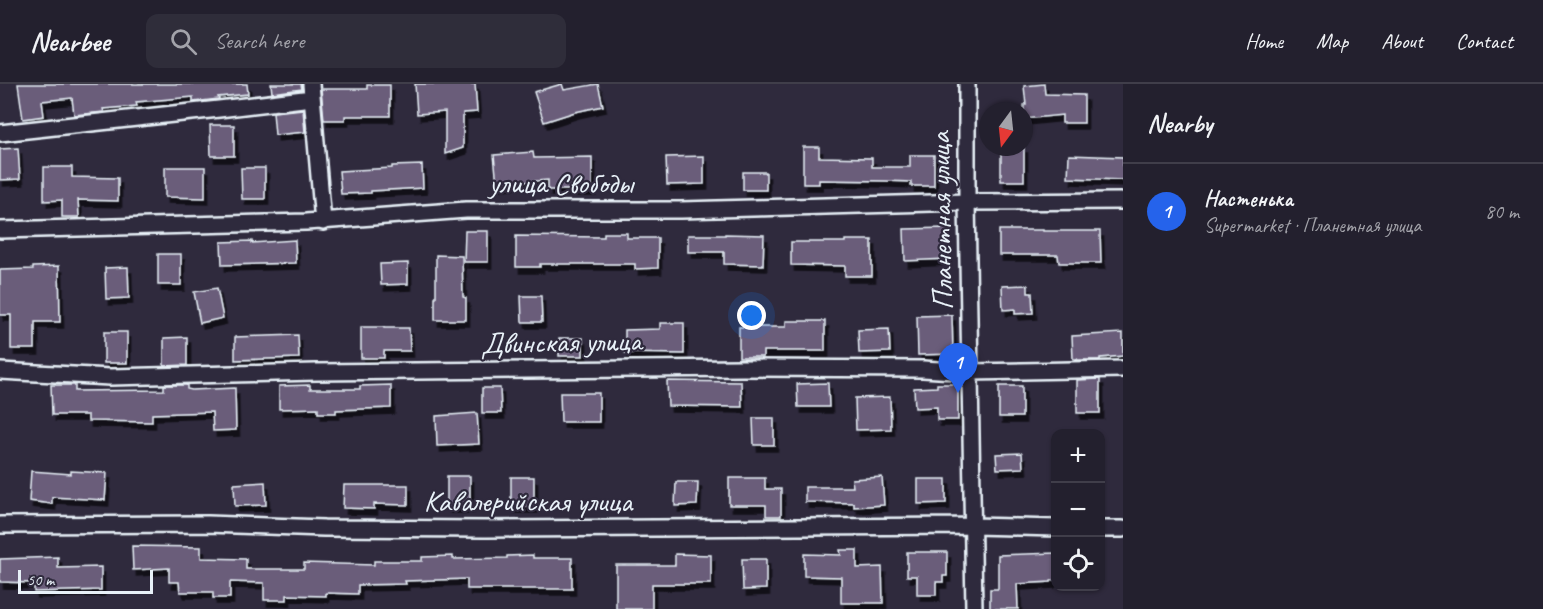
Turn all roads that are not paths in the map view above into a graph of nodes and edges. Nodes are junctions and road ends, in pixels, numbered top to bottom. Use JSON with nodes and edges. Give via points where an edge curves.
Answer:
{"nodes":[{"id":1,"x":967,"y":84,"type":"edge"},
{"id":2,"x":312,"y":91,"type":"edge"},
{"id":3,"x":0,"y":133,"type":"edge"},
{"id":4,"x":1123,"y":201,"type":"edge"},
{"id":5,"x":967,"y":202,"type":"junction"},
{"id":6,"x":323,"y":222,"type":"junction"},
{"id":7,"x":0,"y":230,"type":"edge"},
{"id":8,"x":1123,"y":369,"type":"edge"},
{"id":9,"x":0,"y":371,"type":"edge"},
{"id":10,"x":970,"y":372,"type":"junction"},
{"id":11,"x":0,"y":525,"type":"edge"},
{"id":12,"x":973,"y":526,"type":"junction"},
{"id":13,"x":1051,"y":528,"type":"edge"},
{"id":14,"x":1105,"y":529,"type":"edge"},
{"id":15,"x":1123,"y":529,"type":"edge"},
{"id":16,"x":974,"y":609,"type":"edge"}],
"edges":[{"from":1,"to":5,"type":"street","name":"Планетная улица"},
{"from":2,"to":3,"type":"street","via":[[219,110]]},
{"from":2,"to":6,"type":"street"},
{"from":4,"to":5,"type":"street","name":"улица Свободы"},
{"from":5,"to":6,"type":"street","name":"улица Свободы","via":[[681,210],[466,210]]},
{"from":5,"to":10,"type":"street","name":"Планетная улица"},
{"from":6,"to":7,"type":"street","name":"улица Свободы"},
{"from":8,"to":10,"type":"street","name":"Двинская улица"},
{"from":9,"to":10,"type":"street","name":"Двинская улица","via":[[110,377],[743,368]]},
{"from":10,"to":12,"type":"street","name":"Планетная улица"},
{"from":11,"to":12,"type":"street","name":"Кавалерийская улица","via":[[486,529]]},
{"from":12,"to":13,"type":"street","name":"Кавалерийская улица"},
{"from":12,"to":16,"type":"street","name":"Планетная улица"},
{"from":14,"to":15,"type":"street"}]}
